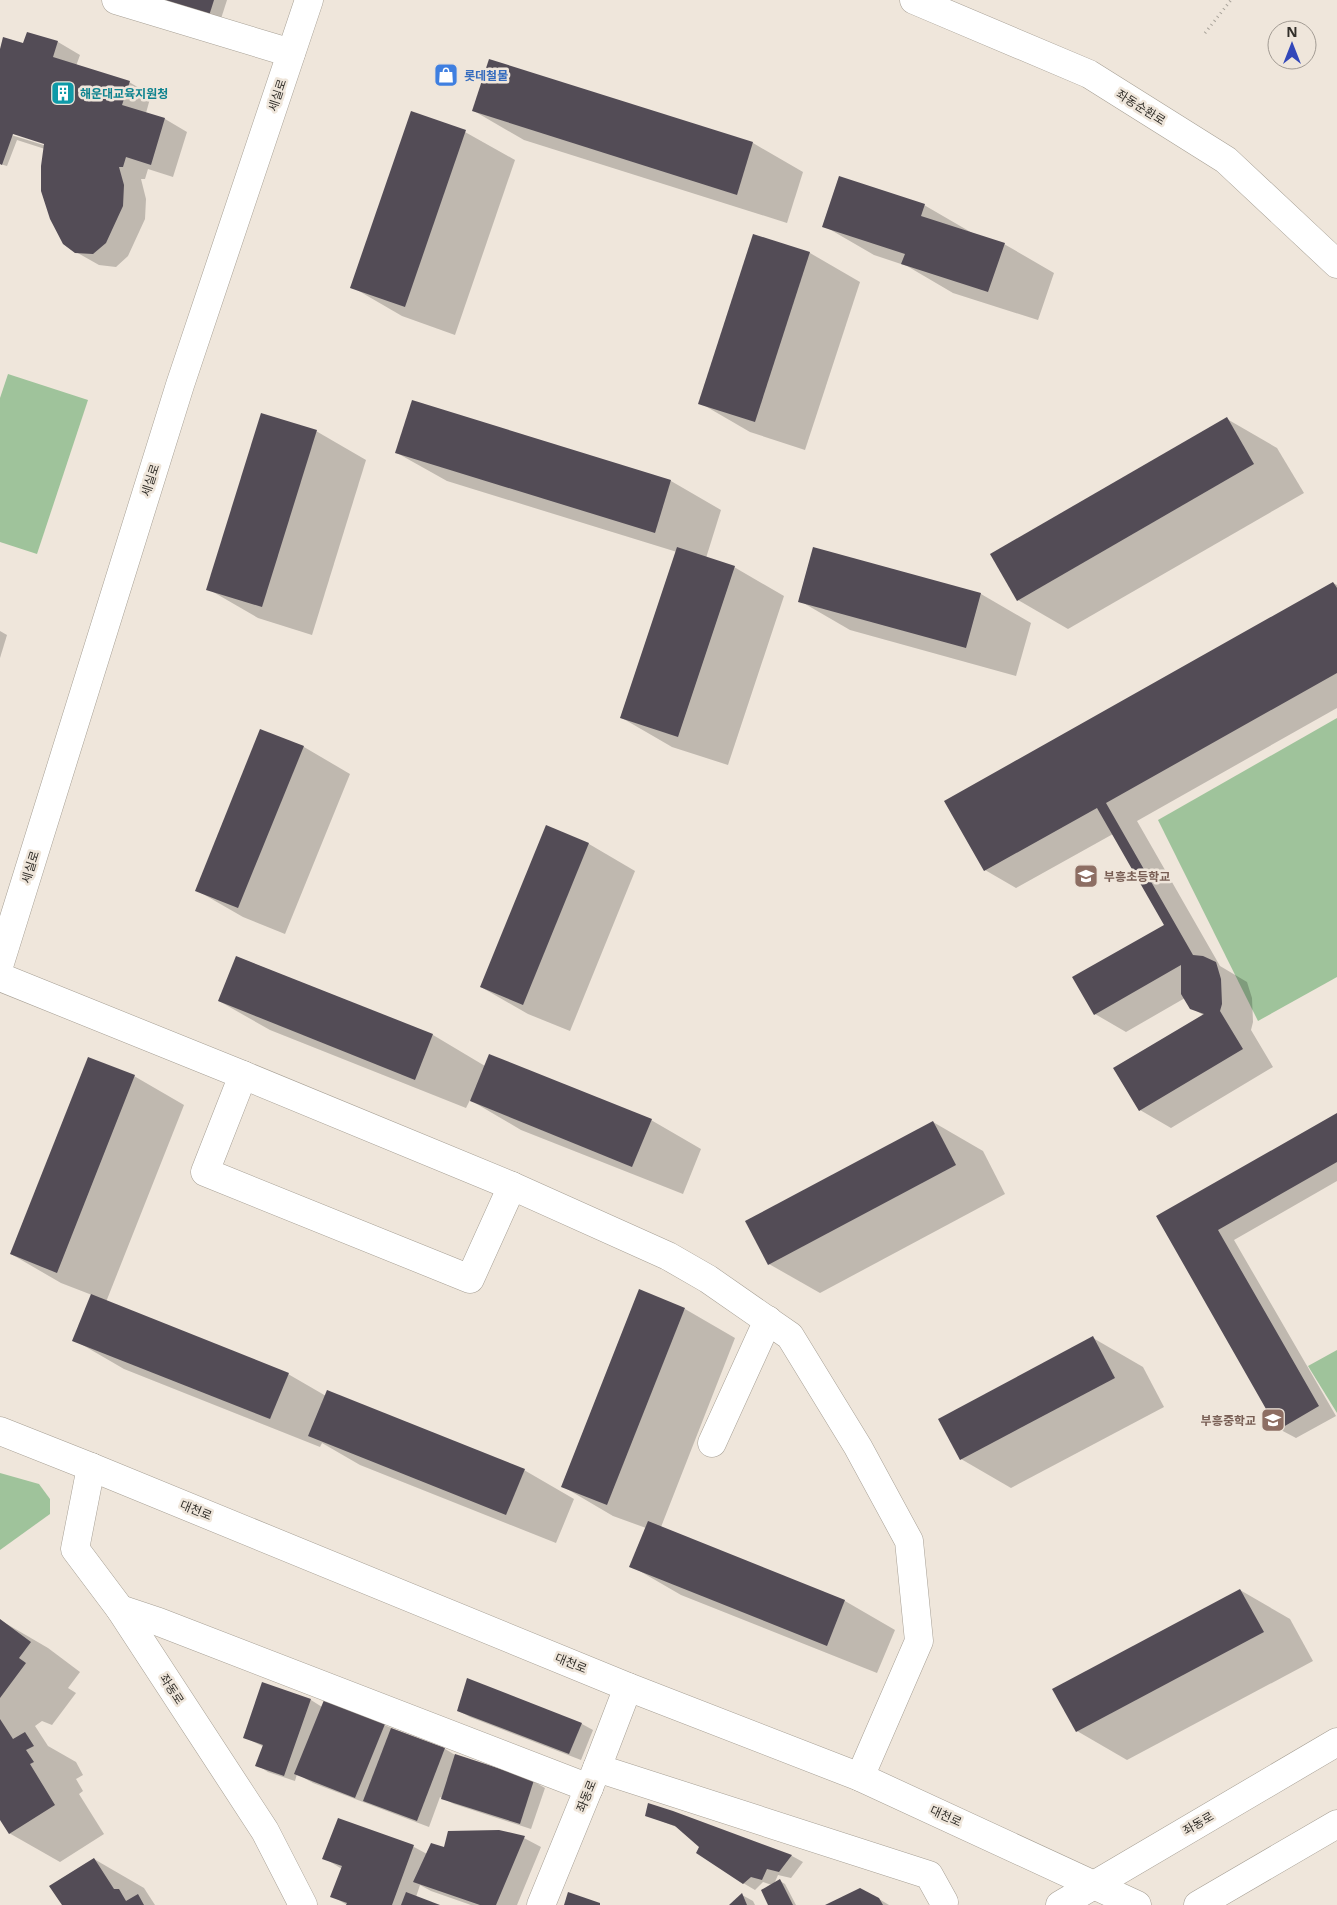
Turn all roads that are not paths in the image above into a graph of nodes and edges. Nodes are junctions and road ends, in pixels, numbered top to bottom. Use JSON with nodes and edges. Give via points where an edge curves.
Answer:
{"nodes":[{"id":1,"x":116,"y":0,"type":"edge"},
{"id":2,"x":309,"y":0,"type":"edge"},
{"id":3,"x":914,"y":0,"type":"edge"},
{"id":4,"x":291,"y":53,"type":"junction"},
{"id":5,"x":1337,"y":264,"type":"edge"},
{"id":6,"x":0,"y":963,"type":"edge"},
{"id":7,"x":0,"y":977,"type":"edge"},
{"id":8,"x":243,"y":1075,"type":"junction"},
{"id":9,"x":512,"y":1186,"type":"junction"},
{"id":10,"x":768,"y":1320,"type":"junction"},
{"id":11,"x":0,"y":1431,"type":"edge"},
{"id":12,"x":712,"y":1443,"type":"dead end"},
{"id":13,"x":92,"y":1467,"type":"junction"},
{"id":14,"x":120,"y":1609,"type":"junction"},
{"id":15,"x":628,"y":1687,"type":"junction"},
{"id":16,"x":1337,"y":1742,"type":"edge"},
{"id":17,"x":860,"y":1777,"type":"junction"},
{"id":18,"x":593,"y":1778,"type":"junction"},
{"id":19,"x":1337,"y":1824,"type":"edge"},
{"id":20,"x":1094,"y":1884,"type":"junction"},
{"id":21,"x":944,"y":1902,"type":"dead end"},
{"id":22,"x":303,"y":1905,"type":"edge"},
{"id":23,"x":541,"y":1905,"type":"edge"},
{"id":24,"x":1060,"y":1905,"type":"edge"},
{"id":25,"x":1137,"y":1905,"type":"edge"},
{"id":26,"x":1198,"y":1905,"type":"edge"}],
"edges":[{"from":1,"to":4,"type":"street"},
{"from":2,"to":4,"type":"street","name":"세실로"},
{"from":3,"to":5,"type":"street","name":"좌동순환로","via":[[1089,74],[1226,160]]},
{"from":4,"to":6,"type":"street","name":"세실로","via":[[180,385]]},
{"from":7,"to":8,"type":"street"},
{"from":8,"to":9,"type":"street"},
{"from":8,"to":9,"type":"street","via":[[205,1172],[470,1279]]},
{"from":9,"to":10,"type":"street","via":[[668,1256]]},
{"from":10,"to":12,"type":"street"},
{"from":10,"to":17,"type":"street","via":[[790,1336],[858,1447],[909,1541],[919,1640]]},
{"from":11,"to":13,"type":"street","name":"대천로"},
{"from":13,"to":14,"type":"street","name":"좌동로","via":[[75,1549]]},
{"from":13,"to":15,"type":"street","name":"대천로"},
{"from":14,"to":18,"type":"street"},
{"from":14,"to":22,"type":"street","name":"좌동로","via":[[265,1831]]},
{"from":15,"to":17,"type":"street","name":"대천로"},
{"from":15,"to":18,"type":"street","name":"좌동로"},
{"from":16,"to":20,"type":"street","name":"좌동로"},
{"from":17,"to":20,"type":"street","name":"대천로"},
{"from":18,"to":21,"type":"street","via":[[929,1875]]},
{"from":18,"to":23,"type":"street","name":"좌동로"},
{"from":19,"to":26,"type":"street"},
{"from":20,"to":24,"type":"street","name":"좌동로"},
{"from":20,"to":25,"type":"street","name":"대천로"}]}
